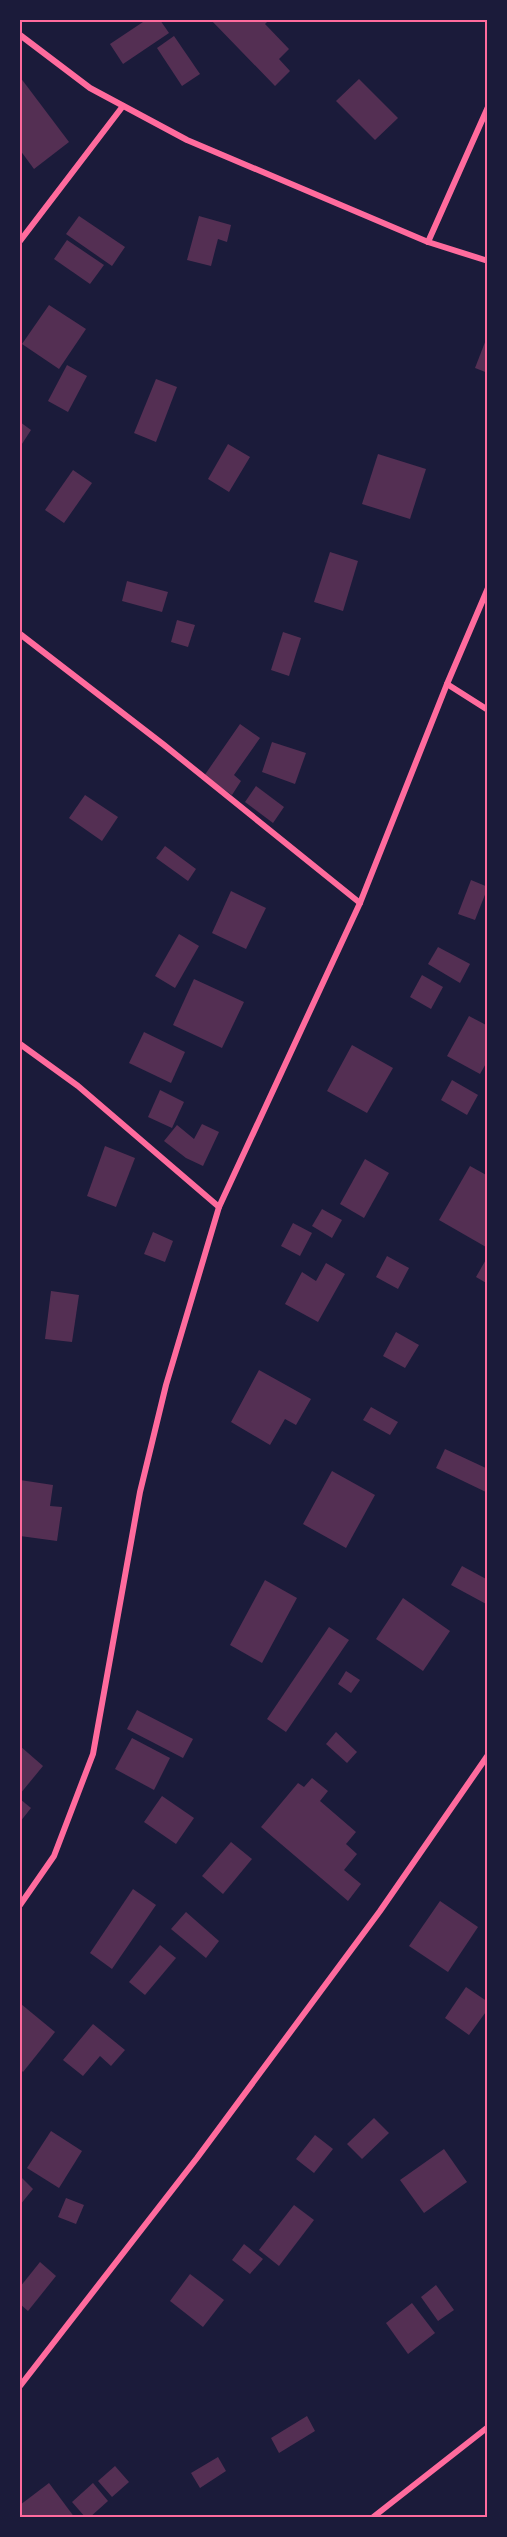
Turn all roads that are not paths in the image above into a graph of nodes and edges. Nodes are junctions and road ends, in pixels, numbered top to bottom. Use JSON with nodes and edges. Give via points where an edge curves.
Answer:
{"nodes":[{"id":1,"x":20,"y":35,"type":"edge"},
{"id":2,"x":123,"y":106,"type":"junction"},
{"id":3,"x":488,"y":107,"type":"edge"},
{"id":4,"x":20,"y":242,"type":"edge"},
{"id":5,"x":428,"y":242,"type":"junction"},
{"id":6,"x":488,"y":261,"type":"edge"},
{"id":7,"x":488,"y":588,"type":"edge"},
{"id":8,"x":20,"y":634,"type":"edge"},
{"id":9,"x":447,"y":684,"type":"junction"},
{"id":10,"x":488,"y":710,"type":"edge"},
{"id":11,"x":360,"y":903,"type":"junction"},
{"id":12,"x":20,"y":1044,"type":"edge"},
{"id":13,"x":219,"y":1207,"type":"junction"},
{"id":14,"x":488,"y":1755,"type":"edge"},
{"id":15,"x":20,"y":1905,"type":"edge"},
{"id":16,"x":20,"y":2386,"type":"edge"},
{"id":17,"x":488,"y":2427,"type":"edge"},
{"id":18,"x":372,"y":2517,"type":"edge"}],
"edges":[{"from":1,"to":2,"type":"street","via":[[90,88]]},
{"from":2,"to":4,"type":"street"},
{"from":2,"to":5,"type":"street","via":[[187,140]]},
{"from":3,"to":5,"type":"street"},
{"from":5,"to":6,"type":"street"},
{"from":7,"to":9,"type":"street"},
{"from":8,"to":11,"type":"street"},
{"from":9,"to":10,"type":"street"},
{"from":9,"to":11,"type":"street"},
{"from":11,"to":13,"type":"street"},
{"from":12,"to":13,"type":"street","via":[[78,1086]]},
{"from":13,"to":15,"type":"street","via":[[166,1385],[140,1492],[93,1754],[54,1856]]},
{"from":14,"to":16,"type":"street","via":[[345,1959]]},
{"from":17,"to":18,"type":"street"}]}
